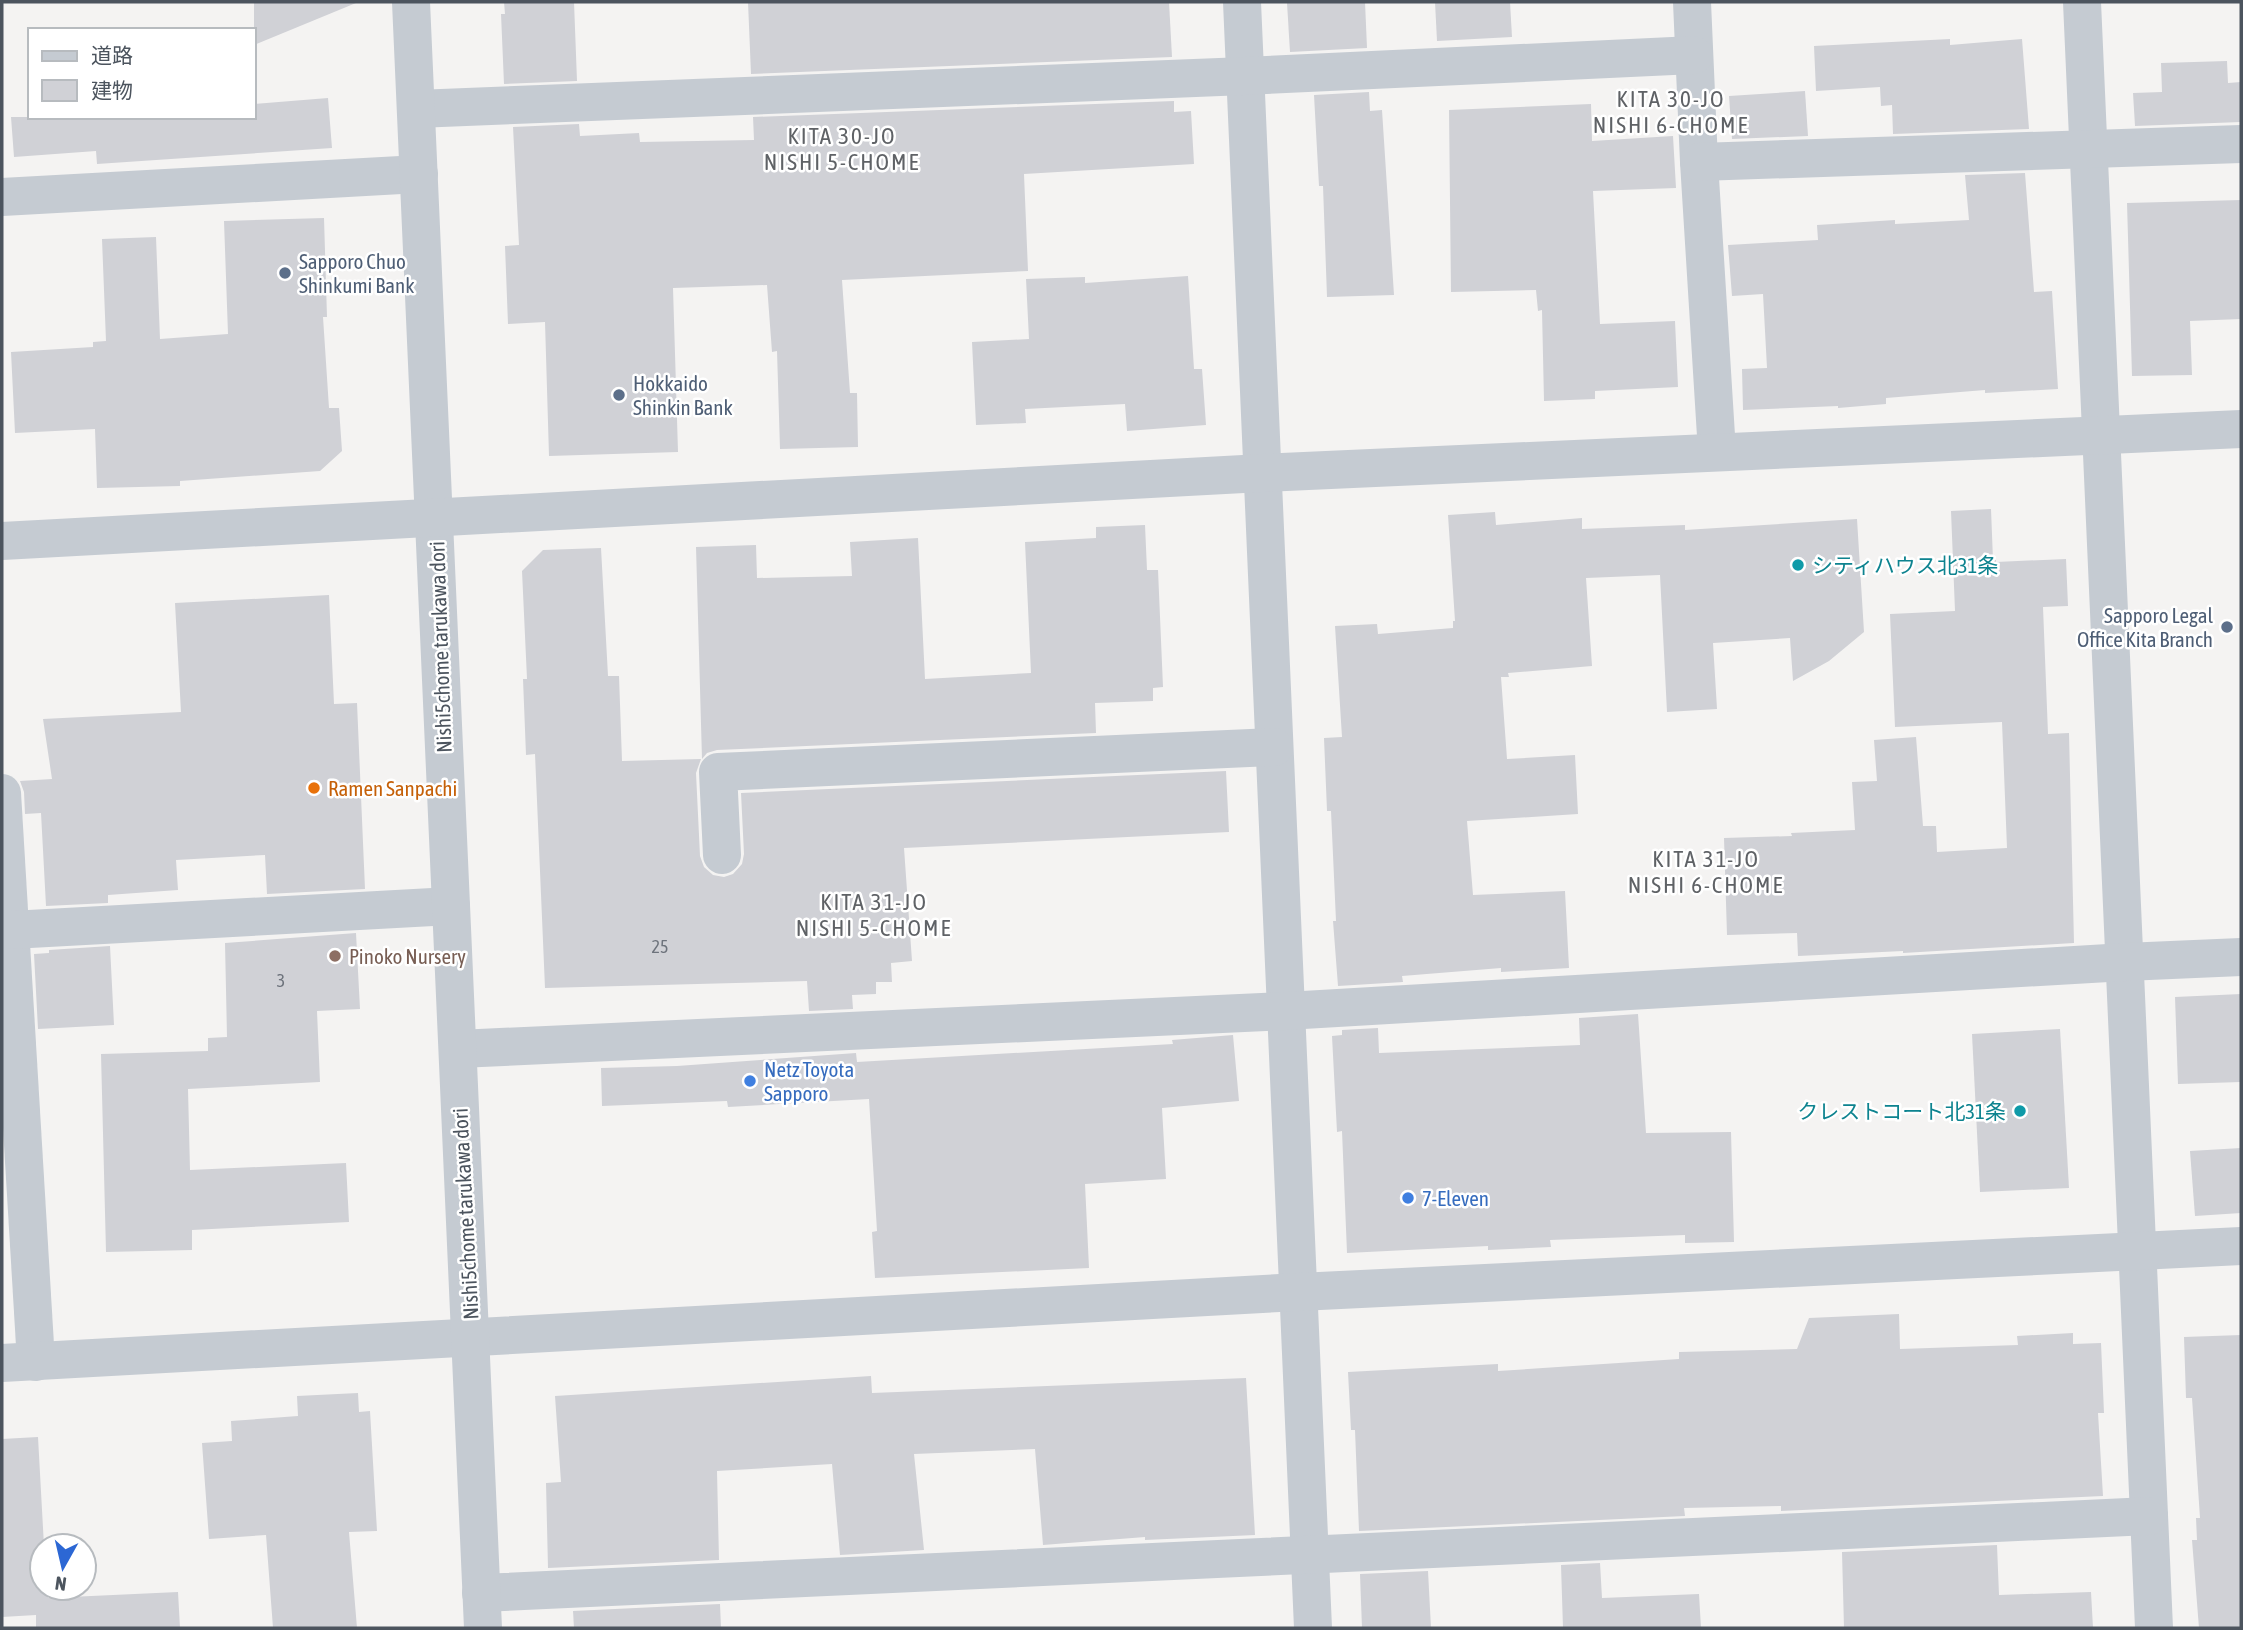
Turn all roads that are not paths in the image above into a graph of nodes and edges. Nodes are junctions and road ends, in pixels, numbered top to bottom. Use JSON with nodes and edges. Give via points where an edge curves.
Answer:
{"nodes":[{"id":1,"x":411,"y":2,"type":"edge"},
{"id":2,"x":1242,"y":2,"type":"edge"},
{"id":3,"x":1692,"y":2,"type":"edge"},
{"id":4,"x":2082,"y":2,"type":"edge"},
{"id":5,"x":1694,"y":55,"type":"junction"},
{"id":6,"x":1245,"y":76,"type":"junction"},
{"id":7,"x":416,"y":109,"type":"junction"},
{"id":8,"x":2241,"y":144,"type":"edge"},
{"id":9,"x":2089,"y":149,"type":"junction"},
{"id":10,"x":1699,"y":162,"type":"junction"},
{"id":11,"x":419,"y":174,"type":"junction"},
{"id":12,"x":2,"y":197,"type":"edge"},
{"id":13,"x":2241,"y":429,"type":"edge"},
{"id":14,"x":2103,"y":434,"type":"junction"},
{"id":15,"x":1717,"y":452,"type":"junction"},
{"id":16,"x":1262,"y":473,"type":"junction"},
{"id":17,"x":435,"y":517,"type":"junction"},
{"id":18,"x":2,"y":541,"type":"edge"},
{"id":19,"x":1274,"y":747,"type":"junction"},
{"id":20,"x":2,"y":793,"type":"edge"},
{"id":21,"x":722,"y":855,"type":"dead end"},
{"id":22,"x":451,"y":906,"type":"junction"},
{"id":23,"x":11,"y":930,"type":"junction"},
{"id":24,"x":2241,"y":957,"type":"edge"},
{"id":25,"x":2124,"y":962,"type":"junction"},
{"id":26,"x":1286,"y":1011,"type":"junction"},
{"id":27,"x":458,"y":1049,"type":"junction"},
{"id":28,"x":2241,"y":1246,"type":"edge"},
{"id":29,"x":2137,"y":1252,"type":"junction"},
{"id":30,"x":1298,"y":1292,"type":"junction"},
{"id":31,"x":470,"y":1337,"type":"junction"},
{"id":32,"x":19,"y":1363,"type":"edge"},
{"id":33,"x":2149,"y":1517,"type":"junction"},
{"id":34,"x":1310,"y":1554,"type":"junction"},
{"id":35,"x":482,"y":1611,"type":"edge"},
{"id":36,"x":1312,"y":1628,"type":"edge"},
{"id":37,"x":2154,"y":1628,"type":"edge"}],
"edges":[{"from":1,"to":7,"type":"street","name":"Nishi5chome tarukawa dori"},
{"from":2,"to":6,"type":"street"},
{"from":3,"to":5,"type":"street"},
{"from":4,"to":9,"type":"street"},
{"from":5,"to":6,"type":"street"},
{"from":5,"to":10,"type":"street"},
{"from":6,"to":7,"type":"street"},
{"from":6,"to":16,"type":"street"},
{"from":7,"to":11,"type":"street","name":"Nishi5chome tarukawa dori"},
{"from":8,"to":9,"type":"street"},
{"from":9,"to":10,"type":"street"},
{"from":9,"to":14,"type":"street"},
{"from":10,"to":15,"type":"street"},
{"from":11,"to":12,"type":"street"},
{"from":11,"to":17,"type":"street","name":"Nishi5chome tarukawa dori"},
{"from":13,"to":14,"type":"street"},
{"from":14,"to":15,"type":"street"},
{"from":14,"to":25,"type":"street"},
{"from":15,"to":16,"type":"street"},
{"from":16,"to":17,"type":"street"},
{"from":16,"to":19,"type":"street"},
{"from":17,"to":18,"type":"street"},
{"from":17,"to":22,"type":"street","name":"Nishi5chome tarukawa dori"},
{"from":19,"to":21,"type":"street","via":[[719,772]]},
{"from":19,"to":26,"type":"street"},
{"from":20,"to":23,"type":"street"},
{"from":22,"to":23,"type":"street"},
{"from":22,"to":27,"type":"street","name":"Nishi5chome tarukawa dori"},
{"from":23,"to":32,"type":"street"},
{"from":24,"to":25,"type":"street"},
{"from":25,"to":26,"type":"street"},
{"from":25,"to":29,"type":"street"},
{"from":26,"to":27,"type":"street"},
{"from":26,"to":30,"type":"street"},
{"from":27,"to":31,"type":"street","name":"Nishi5chome tarukawa dori"},
{"from":28,"to":29,"type":"street"},
{"from":29,"to":30,"type":"street"},
{"from":29,"to":33,"type":"street"},
{"from":30,"to":31,"type":"street"},
{"from":30,"to":34,"type":"street"},
{"from":31,"to":32,"type":"street"},
{"from":31,"to":35,"type":"street","name":"Nishi5chome tarukawa dori"},
{"from":33,"to":34,"type":"street"},
{"from":33,"to":37,"type":"street"},
{"from":34,"to":35,"type":"street"},
{"from":34,"to":36,"type":"street"}]}
